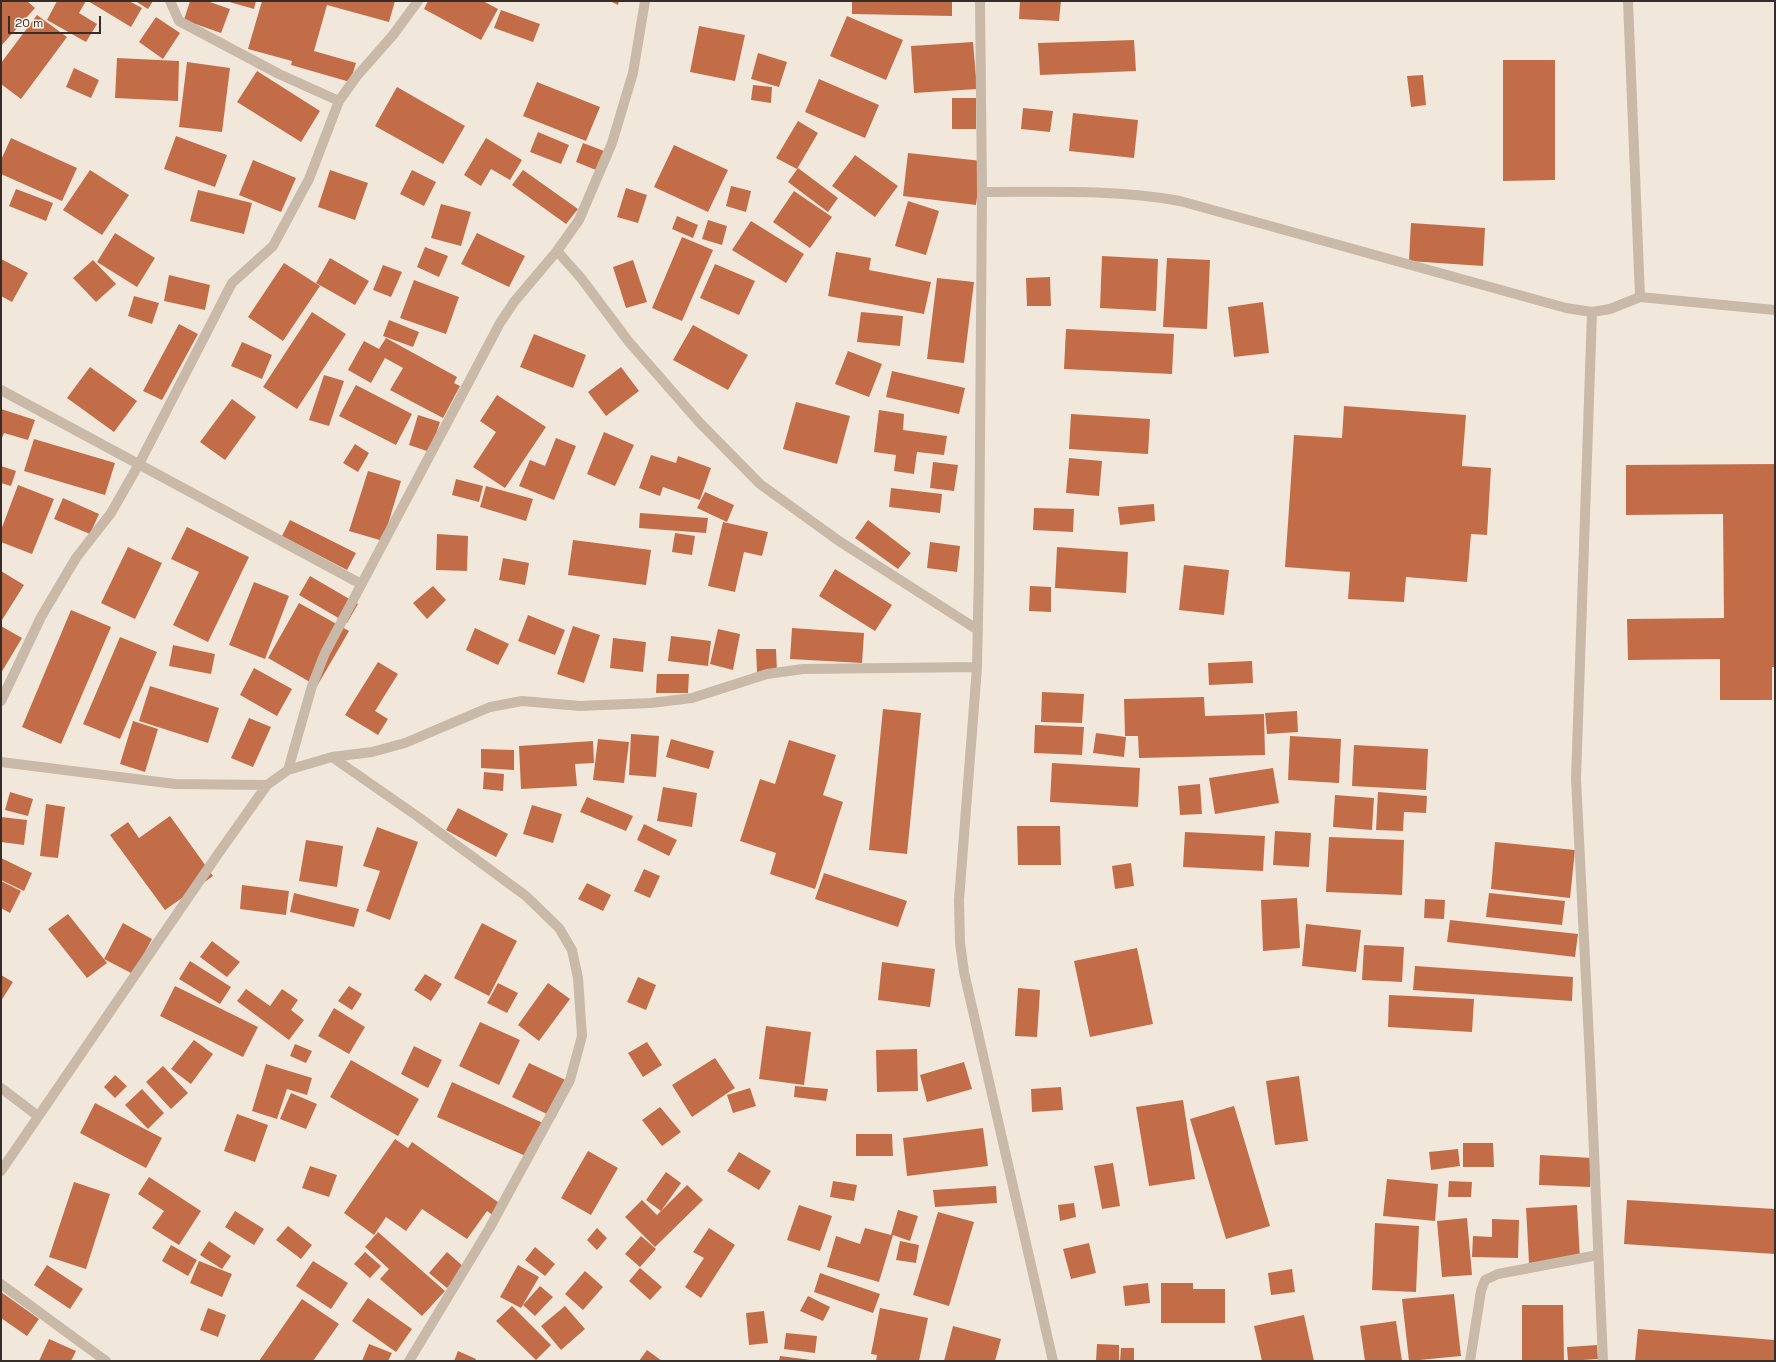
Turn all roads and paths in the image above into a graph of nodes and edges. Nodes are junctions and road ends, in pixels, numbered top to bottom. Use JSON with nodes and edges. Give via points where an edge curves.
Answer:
{"nodes":[{"id":1,"x":170,"y":1,"type":"edge"},
{"id":2,"x":418,"y":1,"type":"edge"},
{"id":3,"x":645,"y":1,"type":"edge"},
{"id":4,"x":980,"y":1,"type":"edge"},
{"id":5,"x":1628,"y":1,"type":"edge"},
{"id":6,"x":339,"y":101,"type":"junction"},
{"id":7,"x":982,"y":192,"type":"junction"},
{"id":8,"x":557,"y":252,"type":"junction"},
{"id":9,"x":1640,"y":297,"type":"junction"},
{"id":10,"x":1775,"y":310,"type":"edge"},
{"id":11,"x":1592,"y":312,"type":"junction"},
{"id":12,"x":1,"y":390,"type":"edge"},
{"id":13,"x":139,"y":464,"type":"junction"},
{"id":14,"x":361,"y":584,"type":"junction"},
{"id":15,"x":978,"y":630,"type":"junction"},
{"id":16,"x":977,"y":667,"type":"junction"},
{"id":17,"x":1,"y":701,"type":"edge"},
{"id":18,"x":332,"y":757,"type":"junction"},
{"id":19,"x":1,"y":762,"type":"edge"},
{"id":20,"x":288,"y":770,"type":"junction"},
{"id":21,"x":267,"y":785,"type":"junction"},
{"id":22,"x":1,"y":1088,"type":"edge"},
{"id":23,"x":38,"y":1116,"type":"junction"},
{"id":24,"x":1,"y":1171,"type":"edge"},
{"id":25,"x":1598,"y":1255,"type":"junction"},
{"id":26,"x":1,"y":1284,"type":"edge"},
{"id":27,"x":106,"y":1361,"type":"edge"},
{"id":28,"x":409,"y":1361,"type":"edge"},
{"id":29,"x":1053,"y":1361,"type":"edge"},
{"id":30,"x":1470,"y":1361,"type":"edge"},
{"id":31,"x":1603,"y":1361,"type":"edge"}],
"edges":[{"from":1,"to":6,"type":"street","via":[[180,21],[279,74]]},
{"from":2,"to":6,"type":"street"},
{"from":3,"to":8,"type":"street","via":[[633,73],[612,143],[579,220]]},
{"from":4,"to":7,"type":"street"},
{"from":5,"to":9,"type":"street"},
{"from":6,"to":13,"type":"street","via":[[309,179],[273,246],[232,283]]},
{"from":7,"to":11,"type":"street","via":[[1104,192],[1148,195],[1180,201],[1566,308]]},
{"from":7,"to":15,"type":"street"},
{"from":8,"to":14,"type":"street","via":[[514,302],[500,323]]},
{"from":8,"to":15,"type":"street","via":[[581,278],[629,342],[699,422],[760,484],[839,541]]},
{"from":9,"to":10,"type":"street"},
{"from":9,"to":11,"type":"street","via":[[1610,309]]},
{"from":11,"to":25,"type":"street","via":[[1576,779]]},
{"from":12,"to":13,"type":"street"},
{"from":13,"to":14,"type":"street"},
{"from":13,"to":17,"type":"street","via":[[111,513],[76,558],[45,610]]},
{"from":14,"to":20,"type":"street","via":[[325,654],[312,686]]},
{"from":15,"to":16,"type":"street"},
{"from":16,"to":18,"type":"street","via":[[803,669],[767,674],[692,698],[651,703],[580,706],[522,701],[490,707],[405,743],[372,752]]},
{"from":16,"to":29,"type":"street","via":[[959,900],[960,942],[964,972]]},
{"from":18,"to":20,"type":"street"},
{"from":18,"to":28,"type":"street","via":[[526,896],[559,928],[572,950],[578,978],[582,1036],[570,1080],[489,1229]]},
{"from":19,"to":21,"type":"street","via":[[175,784]]},
{"from":20,"to":21,"type":"street"},
{"from":21,"to":23,"type":"street"},
{"from":22,"to":23,"type":"street"},
{"from":23,"to":24,"type":"street"},
{"from":25,"to":30,"type":"street","via":[[1498,1274],[1486,1280],[1481,1291]]},
{"from":25,"to":31,"type":"street"},
{"from":26,"to":27,"type":"street"}]}
